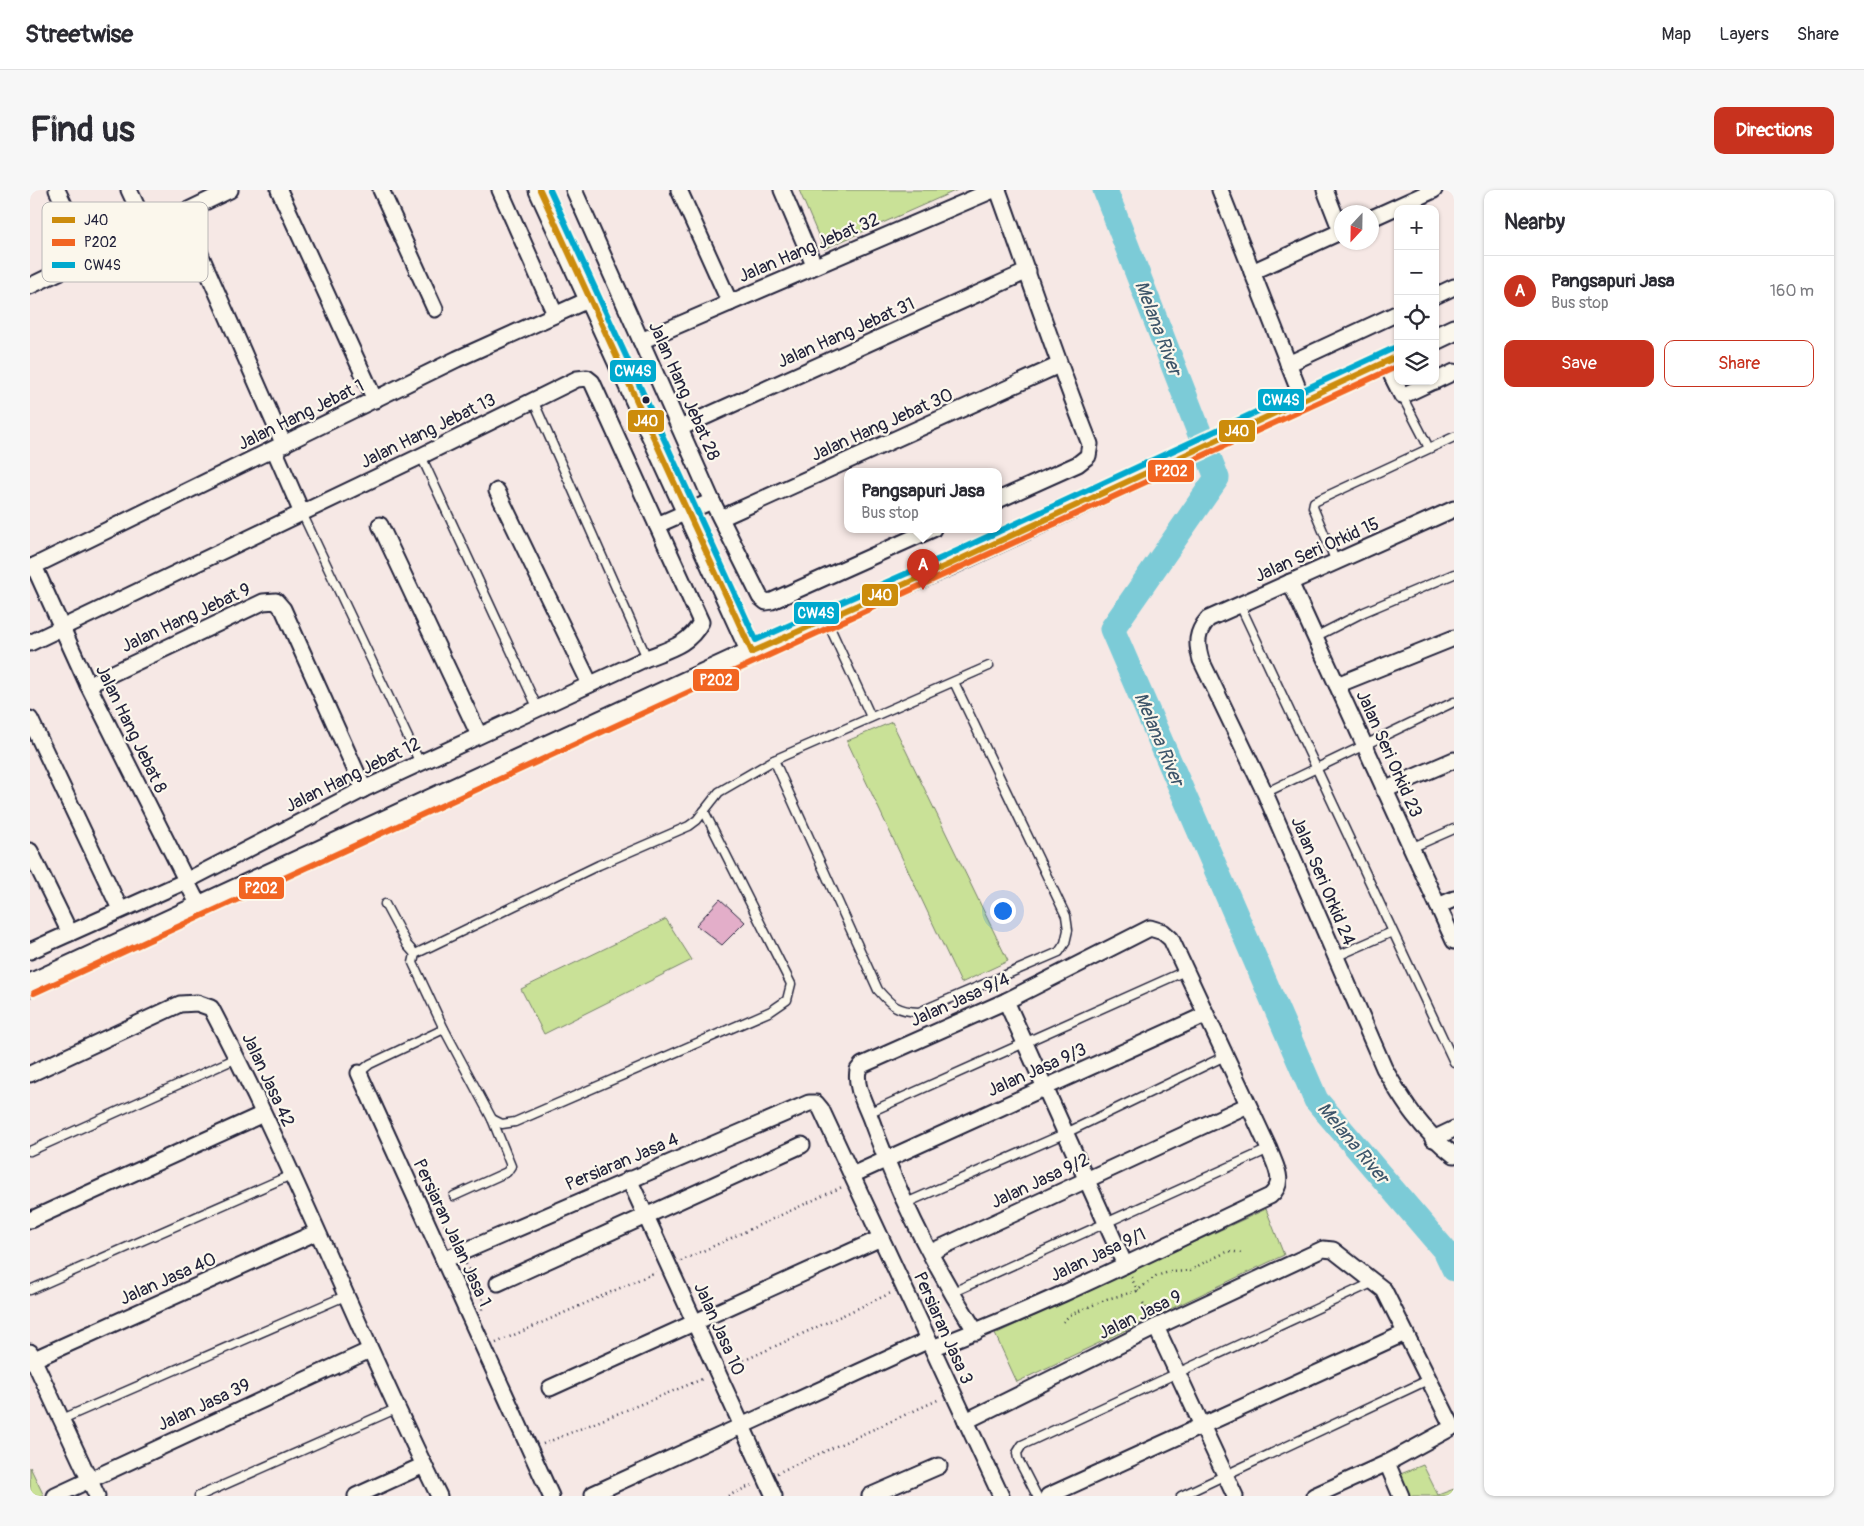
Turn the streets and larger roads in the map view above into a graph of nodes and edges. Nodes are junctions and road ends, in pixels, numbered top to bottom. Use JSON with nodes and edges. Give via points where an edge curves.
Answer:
{"nodes":[{"id":1,"x":57,"y":190,"type":"edge"},
{"id":2,"x":129,"y":190,"type":"edge"},
{"id":3,"x":230,"y":190,"type":"edge"},
{"id":4,"x":279,"y":190,"type":"edge"},
{"id":5,"x":381,"y":190,"type":"edge"},
{"id":6,"x":500,"y":190,"type":"edge"},
{"id":7,"x":540,"y":190,"type":"edge"},
{"id":8,"x":574,"y":190,"type":"edge"},
{"id":9,"x":679,"y":190,"type":"edge"},
{"id":10,"x":782,"y":190,"type":"edge"},
{"id":11,"x":993,"y":190,"type":"edge"},
{"id":12,"x":998,"y":190,"type":"edge"},
{"id":13,"x":1220,"y":190,"type":"edge"},
{"id":14,"x":1325,"y":190,"type":"edge"},
{"id":15,"x":1431,"y":191,"type":"edge"},
{"id":16,"x":63,"y":202,"type":"edge"},
{"id":17,"x":135,"y":202,"type":"edge"},
{"id":18,"x":205,"y":202,"type":"edge"},
{"id":19,"x":1334,"y":213,"type":"edge"},
{"id":20,"x":1379,"y":215,"type":"edge"},
{"id":21,"x":1334,"y":234,"type":"edge"},
{"id":22,"x":814,"y":265,"type":"junction"},
{"id":23,"x":1028,"y":271,"type":"junction"},
{"id":24,"x":1252,"y":272,"type":"junction"},
{"id":25,"x":208,"y":276,"type":"edge"},
{"id":26,"x":42,"y":280,"type":"edge"},
{"id":27,"x":30,"y":286,"type":"edge"},
{"id":28,"x":1454,"y":287,"type":"edge"},
{"id":29,"x":1437,"y":295,"type":"edge"},
{"id":30,"x":590,"y":299,"type":"junction"},
{"id":31,"x":730,"y":302,"type":"junction"},
{"id":32,"x":435,"y":309,"type":"dead end"},
{"id":33,"x":555,"y":314,"type":"junction"},
{"id":34,"x":1394,"y":315,"type":"edge"},
{"id":35,"x":1454,"y":330,"type":"edge"},
{"id":36,"x":1439,"y":336,"type":"edge"},
{"id":37,"x":641,"y":341,"type":"junction"},
{"id":38,"x":1392,"y":359,"type":"edge"},
{"id":39,"x":1288,"y":364,"type":"junction"},
{"id":40,"x":1058,"y":365,"type":"junction"},
{"id":41,"x":1454,"y":372,"type":"edge"},
{"id":42,"x":1439,"y":379,"type":"edge"},
{"id":43,"x":1399,"y":385,"type":"edge"},
{"id":44,"x":1425,"y":385,"type":"edge"},
{"id":45,"x":375,"y":400,"type":"junction"},
{"id":46,"x":1302,"y":400,"type":"junction"},
{"id":47,"x":680,"y":428,"type":"junction"},
{"id":48,"x":279,"y":447,"type":"junction"},
{"id":49,"x":497,"y":491,"type":"dead end"},
{"id":50,"x":1002,"y":498,"type":"edge"},
{"id":51,"x":712,"y":500,"type":"junction"},
{"id":52,"x":688,"y":511,"type":"junction"},
{"id":53,"x":302,"y":513,"type":"junction"},
{"id":54,"x":1453,"y":513,"type":"edge"},
{"id":55,"x":720,"y":518,"type":"junction"},
{"id":56,"x":380,"y":525,"type":"dead end"},
{"id":57,"x":657,"y":525,"type":"junction"},
{"id":58,"x":924,"y":533,"type":"edge"},
{"id":59,"x":32,"y":567,"type":"edge"},
{"id":60,"x":1290,"y":582,"type":"junction"},
{"id":61,"x":61,"y":628,"type":"junction"},
{"id":62,"x":1199,"y":630,"type":"joint"},
{"id":63,"x":694,"y":635,"type":"joint"},
{"id":64,"x":1454,"y":638,"type":"edge"},
{"id":65,"x":30,"y":643,"type":"edge"},
{"id":66,"x":752,"y":652,"type":"junction"},
{"id":67,"x":590,"y":684,"type":"junction"},
{"id":68,"x":88,"y":685,"type":"junction"},
{"id":69,"x":1337,"y":686,"type":"junction"},
{"id":70,"x":30,"y":719,"type":"edge"},
{"id":71,"x":479,"y":735,"type":"junction"},
{"id":72,"x":1454,"y":760,"type":"edge"},
{"id":73,"x":364,"y":789,"type":"junction"},
{"id":74,"x":1384,"y":790,"type":"junction"},
{"id":75,"x":30,"y":851,"type":"edge"},
{"id":76,"x":186,"y":881,"type":"junction"},
{"id":77,"x":1454,"y":899,"type":"edge"},
{"id":78,"x":198,"y":906,"type":"junction"},
{"id":79,"x":1438,"y":906,"type":"junction"},
{"id":80,"x":120,"y":909,"type":"junction"},
{"id":81,"x":70,"y":933,"type":"junction"},
{"id":82,"x":1454,"y":942,"type":"edge"},
{"id":83,"x":30,"y":951,"type":"edge"},
{"id":84,"x":30,"y":985,"type":"edge"},
{"id":85,"x":1006,"y":1001,"type":"junction"},
{"id":86,"x":1205,"y":1014,"type":"junction"},
{"id":87,"x":359,"y":1073,"type":"road end"},
{"id":88,"x":30,"y":1074,"type":"edge"},
{"id":89,"x":1045,"y":1087,"type":"junction"},
{"id":90,"x":816,"y":1103,"type":"joint"},
{"id":91,"x":1248,"y":1104,"type":"junction"},
{"id":92,"x":263,"y":1114,"type":"junction"},
{"id":93,"x":1454,"y":1130,"type":"edge"},
{"id":94,"x":1433,"y":1139,"type":"junction"},
{"id":95,"x":802,"y":1145,"type":"dead end"},
{"id":96,"x":1454,"y":1155,"type":"edge"},
{"id":97,"x":885,"y":1159,"type":"junction"},
{"id":98,"x":852,"y":1175,"type":"junction"},
{"id":99,"x":630,"y":1179,"type":"junction"},
{"id":100,"x":1087,"y":1179,"type":"junction"},
{"id":101,"x":647,"y":1215,"type":"junction"},
{"id":102,"x":30,"y":1220,"type":"edge"},
{"id":103,"x":318,"y":1232,"type":"junction"},
{"id":104,"x":881,"y":1238,"type":"junction"},
{"id":105,"x":931,"y":1252,"type":"junction"},
{"id":106,"x":444,"y":1260,"type":"junction"},
{"id":107,"x":1125,"y":1264,"type":"junction"},
{"id":108,"x":498,"y":1283,"type":"dead end"},
{"id":109,"x":695,"y":1323,"type":"junction"},
{"id":110,"x":1156,"y":1327,"type":"junction"},
{"id":111,"x":976,"y":1332,"type":"junction"},
{"id":112,"x":1405,"y":1333,"type":"junction"},
{"id":113,"x":930,"y":1344,"type":"junction"},
{"id":114,"x":370,"y":1350,"type":"junction"},
{"id":115,"x":31,"y":1357,"type":"edge"},
{"id":116,"x":550,"y":1388,"type":"dead end"},
{"id":117,"x":966,"y":1421,"type":"junction"},
{"id":118,"x":742,"y":1425,"type":"junction"},
{"id":119,"x":1202,"y":1425,"type":"junction"},
{"id":120,"x":1387,"y":1464,"type":"junction"},
{"id":121,"x":424,"y":1465,"type":"junction"},
{"id":122,"x":939,"y":1466,"type":"dead end"},
{"id":123,"x":90,"y":1479,"type":"junction"},
{"id":124,"x":593,"y":1494,"type":"dead end"},
{"id":125,"x":54,"y":1496,"type":"edge"},
{"id":126,"x":97,"y":1496,"type":"edge"},
{"id":127,"x":356,"y":1496,"type":"edge"},
{"id":128,"x":439,"y":1496,"type":"edge"},
{"id":129,"x":551,"y":1496,"type":"edge"},
{"id":130,"x":774,"y":1496,"type":"edge"},
{"id":131,"x":870,"y":1496,"type":"edge"},
{"id":132,"x":1001,"y":1496,"type":"edge"},
{"id":133,"x":1048,"y":1496,"type":"edge"},
{"id":134,"x":1235,"y":1496,"type":"edge"},
{"id":135,"x":1314,"y":1496,"type":"edge"},
{"id":136,"x":1401,"y":1496,"type":"edge"}],
"edges":[{"from":1,"to":16,"type":"street"},
{"from":2,"to":17,"type":"street"},
{"from":3,"to":18,"type":"street"},
{"from":4,"to":45,"type":"street"},
{"from":5,"to":32,"type":"street"},
{"from":6,"to":33,"type":"street"},
{"from":7,"to":30,"type":"street"},
{"from":8,"to":37,"type":"street","name":"Jalan Hang Jebat 28"},
{"from":9,"to":31,"type":"street"},
{"from":10,"to":22,"type":"street"},
{"from":11,"to":22,"type":"street","name":"Jalan Hang Jebat 32"},
{"from":12,"to":23,"type":"street"},
{"from":13,"to":24,"type":"street"},
{"from":14,"to":19,"type":"street"},
{"from":15,"to":20,"type":"street"},
{"from":21,"to":24,"type":"street"},
{"from":22,"to":31,"type":"street","name":"Jalan Hang Jebat 32"},
{"from":23,"to":40,"type":"street"},
{"from":23,"to":47,"type":"street","name":"Jalan Hang Jebat 31"},
{"from":24,"to":39,"type":"street"},
{"from":25,"to":48,"type":"street"},
{"from":26,"to":27,"type":"street"},
{"from":28,"to":29,"type":"street"},
{"from":30,"to":33,"type":"street","name":"Jalan Hang Jebat 1"},
{"from":30,"to":52,"type":"street"},
{"from":31,"to":37,"type":"street","name":"Jalan Hang Jebat 32"},
{"from":33,"to":45,"type":"street","name":"Jalan Hang Jebat 1"},
{"from":34,"to":39,"type":"street"},
{"from":35,"to":36,"type":"street"},
{"from":37,"to":47,"type":"street","name":"Jalan Hang Jebat 28"},
{"from":38,"to":46,"type":"street"},
{"from":39,"to":46,"type":"street"},
{"from":40,"to":50,"type":"street","via":[[1090,444],[1088,456],[1078,464]]},
{"from":40,"to":55,"type":"street","name":"Jalan Hang Jebat 30"},
{"from":41,"to":42,"type":"street"},
{"from":43,"to":44,"type":"street","via":[[1402,396]]},
{"from":45,"to":48,"type":"street","name":"Jalan Hang Jebat 1"},
{"from":46,"to":66,"type":"street"},
{"from":47,"to":51,"type":"street","name":"Jalan Hang Jebat 28"},
{"from":48,"to":53,"type":"street"},
{"from":48,"to":59,"type":"street","name":"Jalan Hang Jebat 1"},
{"from":49,"to":67,"type":"street"},
{"from":51,"to":52,"type":"street"},
{"from":51,"to":55,"type":"street","name":"Jalan Hang Jebat 28"},
{"from":52,"to":57,"type":"street"},
{"from":52,"to":66,"type":"street"},
{"from":53,"to":57,"type":"street","name":"Jalan Hang Jebat 13","via":[[577,379],[588,378]]},
{"from":53,"to":61,"type":"street","name":"Jalan Hang Jebat 13"},
{"from":54,"to":60,"type":"street","name":"Jalan Seri Orkid 15"},
{"from":55,"to":58,"type":"street","name":"Jalan Hang Jebat 28","via":[[760,597],[766,602]]},
{"from":56,"to":71,"type":"street"},
{"from":57,"to":63,"type":"street","name":"Jalan Hang Jebat 13","via":[[700,622]]},
{"from":59,"to":61,"type":"street","name":"Jalan Hang Jebat 8"},
{"from":60,"to":62,"type":"street","name":"Jalan Seri Orkid 15","via":[[1208,619]]},
{"from":60,"to":69,"type":"street","name":"Jalan Seri Orkid 23"},
{"from":61,"to":65,"type":"street","name":"Jalan Hang Jebat 13"},
{"from":61,"to":68,"type":"street","name":"Jalan Hang Jebat 8"},
{"from":62,"to":94,"type":"street","name":"Jalan Seri Orkid 24","via":[[1196,645],[1201,660],[1265,794],[1384,1068],[1406,1107]]},
{"from":63,"to":67,"type":"street","name":"Jalan Hang Jebat 12"},
{"from":64,"to":69,"type":"street"},
{"from":66,"to":78,"type":"street","via":[[346,841]]},
{"from":67,"to":71,"type":"street","name":"Jalan Hang Jebat 12"},
{"from":68,"to":73,"type":"street","name":"Jalan Hang Jebat 9","via":[[264,602],[276,601],[283,609]]},
{"from":68,"to":76,"type":"street","name":"Jalan Hang Jebat 8"},
{"from":69,"to":74,"type":"street","name":"Jalan Seri Orkid 23"},
{"from":70,"to":80,"type":"street"},
{"from":71,"to":73,"type":"street","name":"Jalan Hang Jebat 12"},
{"from":72,"to":74,"type":"street"},
{"from":73,"to":76,"type":"street","name":"Jalan Hang Jebat 12"},
{"from":74,"to":79,"type":"street","name":"Jalan Seri Orkid 23"},
{"from":75,"to":81,"type":"street"},
{"from":76,"to":78,"type":"street","name":"Jalan Hang Jebat 8"},
{"from":76,"to":80,"type":"street","name":"Jalan Hang Jebat 12"},
{"from":77,"to":79,"type":"street"},
{"from":78,"to":84,"type":"street"},
{"from":79,"to":82,"type":"street","name":"Jalan Seri Orkid 23"},
{"from":80,"to":81,"type":"street","name":"Jalan Hang Jebat 12"},
{"from":81,"to":83,"type":"street","name":"Jalan Hang Jebat 12"},
{"from":85,"to":86,"type":"street","name":"Jalan Jasa 9/4","via":[[1150,928],[1171,939]]},
{"from":85,"to":89,"type":"street"},
{"from":85,"to":97,"type":"street","name":"Jalan Jasa 9/4","via":[[862,1065],[858,1070],[857,1078]]},
{"from":86,"to":89,"type":"street","name":"Jalan Jasa 9/3"},
{"from":86,"to":91,"type":"street"},
{"from":87,"to":106,"type":"street","name":"Persiaran Jalan Jasa 1"},
{"from":88,"to":92,"type":"street","name":"Jalan Jasa 42","via":[[180,1004],[198,1003],[211,1008]]},
{"from":89,"to":97,"type":"street","name":"Jalan Jasa 9/3"},
{"from":89,"to":100,"type":"street"},
{"from":90,"to":98,"type":"street","name":"Persiaran Jasa 3"},
{"from":90,"to":99,"type":"street","name":"Persiaran Jasa 4","via":[[809,1103]]},
{"from":91,"to":100,"type":"street","name":"Jalan Jasa 9/2"},
{"from":91,"to":107,"type":"street","name":"Jalan Jasa 9/1","via":[[1269,1149],[1280,1182],[1277,1190]]},
{"from":92,"to":102,"type":"street"},
{"from":92,"to":103,"type":"street","name":"Jalan Jasa 42"},
{"from":93,"to":94,"type":"street"},
{"from":94,"to":96,"type":"street","name":"Jalan Seri Orkid 24"},
{"from":95,"to":101,"type":"street"},
{"from":97,"to":98,"type":"street"},
{"from":97,"to":105,"type":"street","name":"Jalan Jasa 9/4"},
{"from":98,"to":104,"type":"street","name":"Persiaran Jasa 3"},
{"from":99,"to":101,"type":"street","name":"Jalan Jasa 10"},
{"from":99,"to":106,"type":"street","name":"Persiaran Jasa 4"},
{"from":100,"to":105,"type":"street","name":"Jalan Jasa 9/2"},
{"from":100,"to":107,"type":"street"},
{"from":101,"to":108,"type":"street"},
{"from":101,"to":109,"type":"street","name":"Jalan Jasa 10"},
{"from":103,"to":114,"type":"street","name":"Jalan Jasa 42"},
{"from":103,"to":115,"type":"street","name":"Jalan Jasa 40"},
{"from":104,"to":109,"type":"street"},
{"from":104,"to":113,"type":"street","name":"Persiaran Jasa 3"},
{"from":105,"to":111,"type":"street","via":[[951,1293]]},
{"from":106,"to":129,"type":"street","name":"Persiaran Jalan Jasa 1"},
{"from":107,"to":111,"type":"street","name":"Jalan Jasa 9/1"},
{"from":109,"to":116,"type":"street"},
{"from":109,"to":118,"type":"street","name":"Jalan Jasa 10"},
{"from":110,"to":112,"type":"street","name":"Jalan Jasa 9","via":[[1323,1249],[1333,1250],[1384,1290]]},
{"from":110,"to":117,"type":"street","name":"Jalan Jasa 9"},
{"from":110,"to":119,"type":"street"},
{"from":111,"to":113,"type":"street","name":"Jalan Jasa 9/1"},
{"from":112,"to":119,"type":"street"},
{"from":112,"to":120,"type":"street","via":[[1451,1428]]},
{"from":113,"to":117,"type":"street","name":"Persiaran Jasa 3"},
{"from":113,"to":118,"type":"street","name":"Jalan Jasa 9/1"},
{"from":114,"to":121,"type":"street","name":"Jalan Jasa 42"},
{"from":114,"to":123,"type":"street","name":"Jalan Jasa 39"},
{"from":115,"to":123,"type":"street","name":"Jalan Jasa 40"},
{"from":117,"to":132,"type":"street","name":"Persiaran Jasa 3"},
{"from":118,"to":124,"type":"street","name":"Jalan Jasa 9/1"},
{"from":118,"to":130,"type":"street","name":"Jalan Jasa 10"},
{"from":119,"to":133,"type":"street"},
{"from":119,"to":134,"type":"street"},
{"from":120,"to":135,"type":"street"},
{"from":120,"to":136,"type":"street"},
{"from":121,"to":127,"type":"street"},
{"from":121,"to":128,"type":"street","name":"Jalan Jasa 42"},
{"from":122,"to":131,"type":"street"},
{"from":123,"to":125,"type":"street","name":"Jalan Jasa 39"},
{"from":123,"to":126,"type":"street","name":"Jalan Jasa 40"}]}
